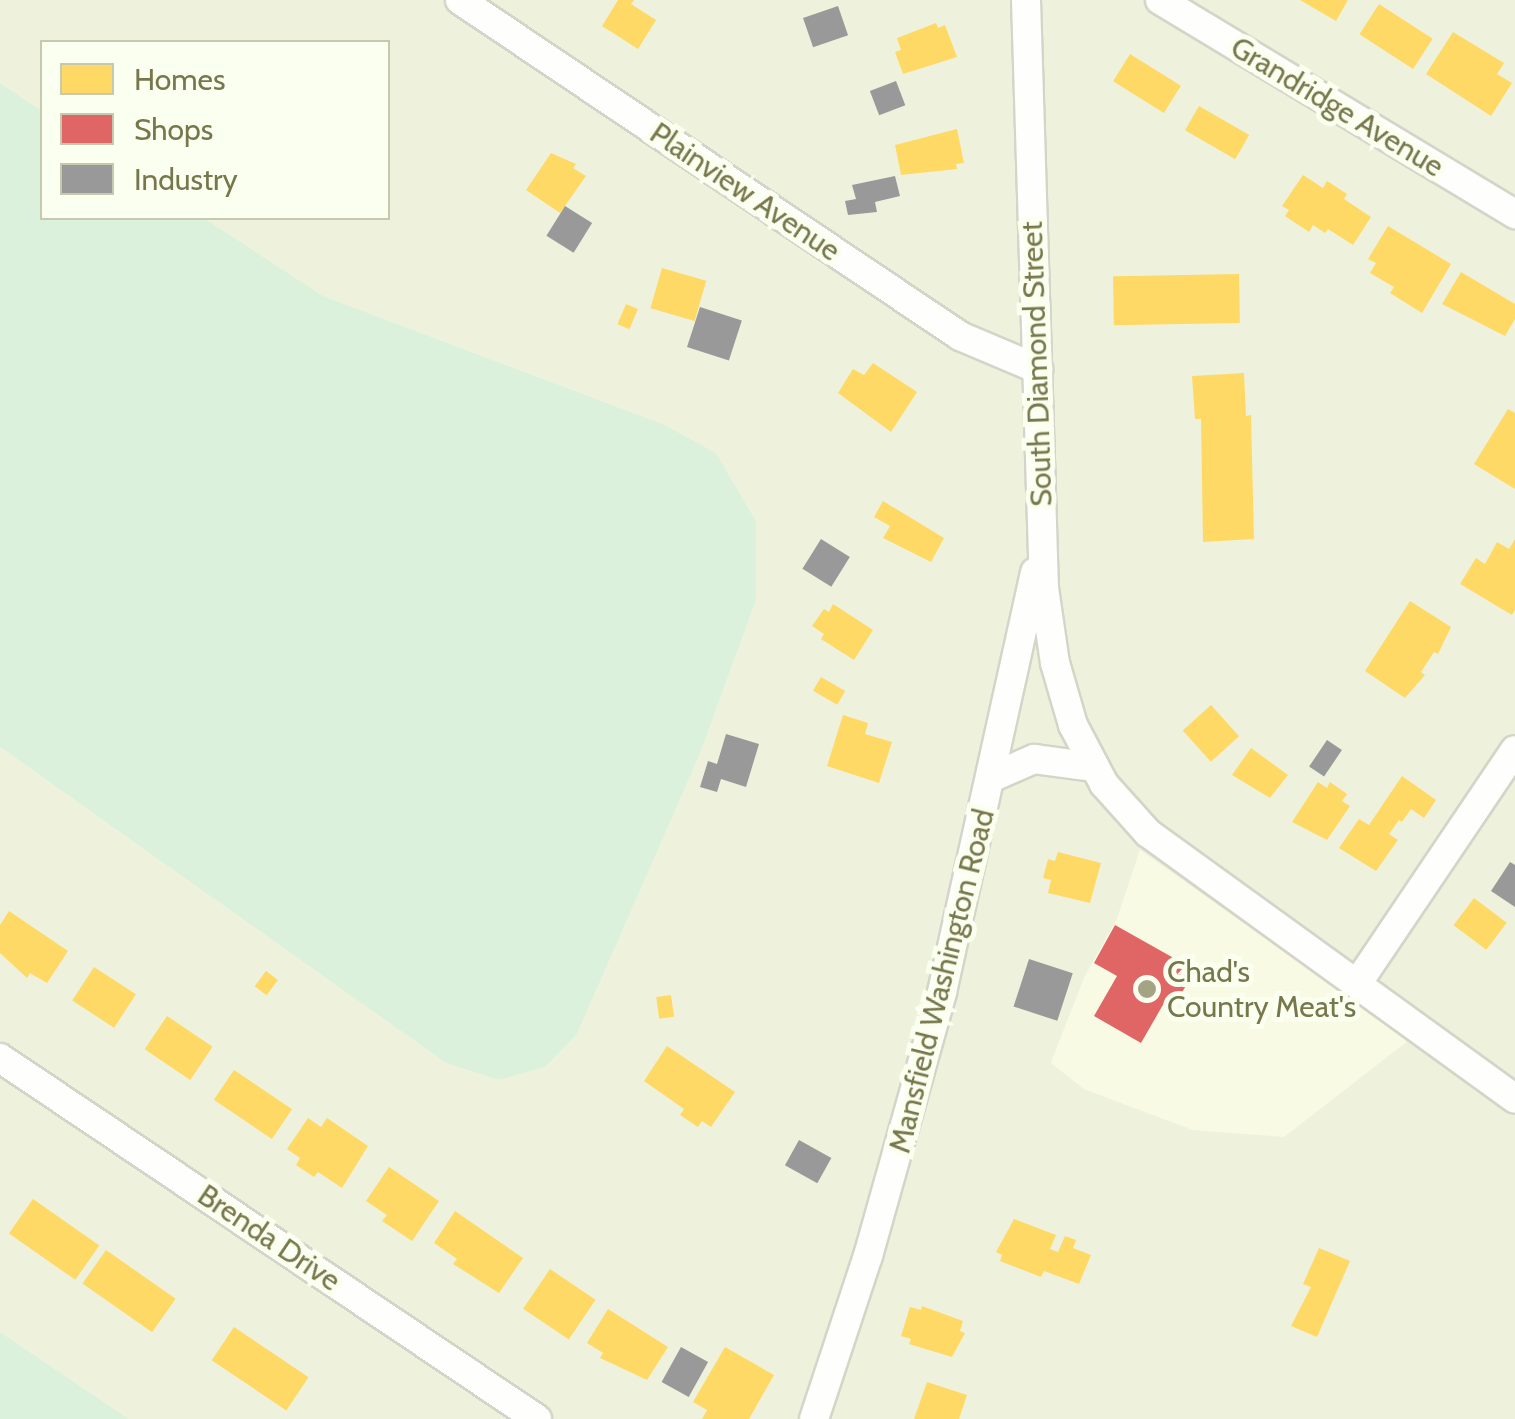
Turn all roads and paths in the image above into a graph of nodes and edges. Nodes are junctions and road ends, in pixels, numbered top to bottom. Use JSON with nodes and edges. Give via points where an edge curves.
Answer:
{"nodes":[{"id":1,"x":460,"y":0,"type":"edge"},
{"id":2,"x":1026,"y":0,"type":"edge"},
{"id":3,"x":1160,"y":0,"type":"edge"},
{"id":4,"x":1515,"y":214,"type":"edge"},
{"id":5,"x":1038,"y":369,"type":"junction"},
{"id":6,"x":1043,"y":537,"type":"junction"},
{"id":7,"x":1515,"y":750,"type":"edge"},
{"id":8,"x":1094,"y":767,"type":"junction"},
{"id":9,"x":993,"y":777,"type":"junction"},
{"id":10,"x":1357,"y":984,"type":"junction"},
{"id":11,"x":0,"y":1058,"type":"edge"},
{"id":12,"x":1515,"y":1099,"type":"edge"},
{"id":13,"x":537,"y":1419,"type":"edge"},
{"id":14,"x":814,"y":1419,"type":"edge"}],
"edges":[{"from":1,"to":5,"type":"street","name":"Plainview Avenue","via":[[960,336]]},
{"from":2,"to":5,"type":"street","name":"South Diamond Street"},
{"from":3,"to":4,"type":"street","name":"Grandridge Avenue"},
{"from":5,"to":6,"type":"street","name":"South Diamond Street"},
{"from":6,"to":8,"type":"street","name":"South Diamond Street","via":[[1050,633],[1074,726]]},
{"from":6,"to":9,"type":"street","name":"Mansfield Washington Road"},
{"from":7,"to":10,"type":"street"},
{"from":8,"to":9,"type":"street","via":[[1034,759]]},
{"from":8,"to":10,"type":"street","name":"South Diamond Street","via":[[1124,809],[1163,846]]},
{"from":9,"to":14,"type":"street","name":"Mansfield Washington Road","via":[[904,1136]]},
{"from":10,"to":12,"type":"street","name":"South Diamond Street"},
{"from":11,"to":13,"type":"street","name":"Brenda Drive"}]}
